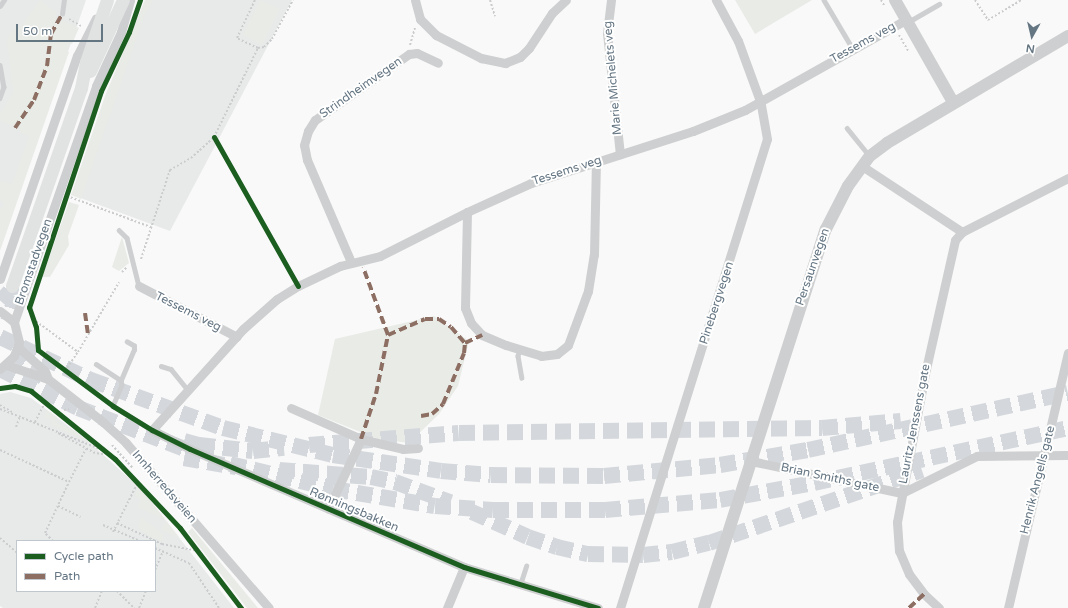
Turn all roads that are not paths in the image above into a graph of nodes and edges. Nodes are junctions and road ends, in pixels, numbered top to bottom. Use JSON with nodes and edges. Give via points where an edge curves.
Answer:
{"nodes":[{"id":1,"x":4,"y":0,"type":"edge"},
{"id":2,"x":64,"y":0,"type":"edge"},
{"id":3,"x":122,"y":0,"type":"edge"},
{"id":4,"x":130,"y":0,"type":"edge"},
{"id":5,"x":415,"y":0,"type":"edge"},
{"id":6,"x":566,"y":0,"type":"edge"},
{"id":7,"x":716,"y":0,"type":"edge"},
{"id":8,"x":824,"y":0,"type":"edge"},
{"id":9,"x":895,"y":0,"type":"edge"},
{"id":10,"x":608,"y":1,"type":"edge"},
{"id":11,"x":106,"y":2,"type":"edge"},
{"id":12,"x":939,"y":4,"type":"dead end"},
{"id":13,"x":0,"y":6,"type":"edge"},
{"id":14,"x":62,"y":14,"type":"road end"},
{"id":15,"x":907,"y":21,"type":"junction"},
{"id":16,"x":1068,"y":36,"type":"edge"},
{"id":17,"x":853,"y":49,"type":"junction"},
{"id":18,"x":438,"y":63,"type":"dead end"},
{"id":19,"x":0,"y":65,"type":"edge"},
{"id":20,"x":80,"y":88,"type":"junction"},
{"id":21,"x":0,"y":98,"type":"edge"},
{"id":22,"x":760,"y":101,"type":"junction"},
{"id":23,"x":953,"y":102,"type":"junction"},
{"id":24,"x":847,"y":128,"type":"dead end"},
{"id":25,"x":620,"y":154,"type":"junction"},
{"id":26,"x":870,"y":156,"type":"junction"},
{"id":27,"x":596,"y":162,"type":"junction"},
{"id":28,"x":862,"y":166,"type":"junction"},
{"id":29,"x":1068,"y":178,"type":"edge"},
{"id":30,"x":467,"y":212,"type":"junction"},
{"id":31,"x":119,"y":230,"type":"dead end"},
{"id":32,"x":962,"y":232,"type":"junction"},
{"id":33,"x":351,"y":262,"type":"junction"},
{"id":34,"x":0,"y":278,"type":"edge"},
{"id":35,"x":12,"y":286,"type":"dead end"},
{"id":36,"x":139,"y":286,"type":"joint"},
{"id":37,"x":0,"y":311,"type":"edge"},
{"id":38,"x":14,"y":322,"type":"junction"},
{"id":39,"x":237,"y":337,"type":"junction"},
{"id":40,"x":127,"y":342,"type":"dead end"},
{"id":41,"x":18,"y":347,"type":"junction"},
{"id":42,"x":520,"y":349,"type":"junction"},
{"id":43,"x":1068,"y":353,"type":"edge"},
{"id":44,"x":96,"y":364,"type":"dead end"},
{"id":45,"x":162,"y":366,"type":"dead end"},
{"id":46,"x":3,"y":367,"type":"edge"},
{"id":47,"x":522,"y":378,"type":"dead end"},
{"id":48,"x":48,"y":379,"type":"junction"},
{"id":49,"x":121,"y":380,"type":"junction"},
{"id":50,"x":187,"y":389,"type":"junction"},
{"id":51,"x":292,"y":408,"type":"dead end"},
{"id":52,"x":152,"y":430,"type":"junction"},
{"id":53,"x":361,"y":439,"type":"junction"},
{"id":54,"x":418,"y":448,"type":"dead end"},
{"id":55,"x":1044,"y":454,"type":"junction"},
{"id":56,"x":1068,"y":455,"type":"edge"},
{"id":57,"x":751,"y":461,"type":"junction"},
{"id":58,"x":902,"y":493,"type":"junction"},
{"id":59,"x":328,"y":509,"type":"junction"},
{"id":60,"x":526,"y":566,"type":"dead end"},
{"id":61,"x":464,"y":567,"type":"junction"},
{"id":62,"x":520,"y":585,"type":"junction"},
{"id":63,"x":269,"y":608,"type":"edge"},
{"id":64,"x":447,"y":608,"type":"edge"},
{"id":65,"x":598,"y":608,"type":"edge"},
{"id":66,"x":620,"y":608,"type":"edge"},
{"id":67,"x":704,"y":608,"type":"edge"},
{"id":68,"x":940,"y":608,"type":"edge"},
{"id":69,"x":1008,"y":608,"type":"edge"}],
"edges":[{"from":1,"to":13,"type":"lane"},
{"from":2,"to":14,"type":"lane"},
{"from":3,"to":20,"type":"main road","name":"Bromstadvegen"},
{"from":4,"to":38,"type":"street","name":"Bromstadvegen","via":[[121,32],[96,86]]},
{"from":5,"to":6,"type":"street","via":[[420,19],[436,34],[481,58],[505,63],[520,57],[529,48],[552,13]]},
{"from":7,"to":22,"type":"street","name":"Pinebergvegen","via":[[738,41]]},
{"from":8,"to":17,"type":"lane"},
{"from":9,"to":15,"type":"street"},
{"from":10,"to":25,"type":"street","name":"Marie Michelets veg","via":[[607,33]]},
{"from":11,"to":20,"type":"main road","name":"Bromstadvegen"},
{"from":11,"to":34,"type":"street","name":"Bromstadvegen","via":[[77,56]]},
{"from":12,"to":15,"type":"lane"},
{"from":15,"to":17,"type":"street","name":"Tessems veg"},
{"from":15,"to":23,"type":"street"},
{"from":16,"to":23,"type":"street","name":"Persaunvegen"},
{"from":17,"to":22,"type":"street","name":"Tessems veg"},
{"from":18,"to":33,"type":"street","name":"Strindheimvegen","via":[[417,53],[409,54],[315,120],[306,137],[307,160]]},
{"from":19,"to":21,"type":"lane","via":[[4,87]]},
{"from":20,"to":35,"type":"main road","name":"Bromstadvegen"},
{"from":22,"to":25,"type":"street","name":"Tessems veg","via":[[692,131]]},
{"from":22,"to":66,"type":"street","name":"Pinebergvegen","via":[[767,128],[766,147]]},
{"from":23,"to":26,"type":"street","name":"Persaunvegen"},
{"from":24,"to":26,"type":"lane"},
{"from":25,"to":27,"type":"street","name":"Tessems veg"},
{"from":26,"to":28,"type":"street","name":"Persaunvegen"},
{"from":27,"to":30,"type":"street","name":"Tessems veg","via":[[531,183]]},
{"from":27,"to":42,"type":"street","via":[[594,255],[588,291],[576,328],[568,345],[557,354],[541,356]]},
{"from":28,"to":32,"type":"street"},
{"from":28,"to":57,"type":"street","name":"Persaunvegen","via":[[844,192],[826,229]]},
{"from":29,"to":32,"type":"street"},
{"from":30,"to":33,"type":"street","name":"Tessems veg","via":[[380,256]]},
{"from":30,"to":42,"type":"street","via":[[465,308],[471,323],[482,335]]},
{"from":31,"to":36,"type":"lane","via":[[127,238]]},
{"from":32,"to":58,"type":"street","name":"Lauritz Jenssens gate","via":[[955,240]]},
{"from":33,"to":39,"type":"street","name":"Tessems veg","via":[[323,273],[277,299]]},
{"from":36,"to":39,"type":"street","name":"Tessems veg"},
{"from":37,"to":38,"type":"street"},
{"from":38,"to":41,"type":"street","via":[[19,337]]},
{"from":39,"to":50,"type":"street","name":"Tessems veg"},
{"from":40,"to":49,"type":"lane","via":[[134,346],[134,350]]},
{"from":41,"to":46,"type":"street"},
{"from":41,"to":48,"type":"street","name":"Innherredsveien","via":[[45,371]]},
{"from":42,"to":47,"type":"lane","via":[[518,356]]},
{"from":43,"to":55,"type":"street","name":"Henrik Angells gate"},
{"from":44,"to":49,"type":"lane"},
{"from":45,"to":50,"type":"lane","via":[[171,369]]},
{"from":46,"to":48,"type":"street","name":"Innherredsveien","via":[[20,369],[40,379]]},
{"from":48,"to":63,"type":"street","name":"Innherredsveien","via":[[126,443]]},
{"from":49,"to":52,"type":"lane","name":"Rønningsbakken","via":[[122,385],[113,406]]},
{"from":50,"to":52,"type":"street","name":"Tessems veg"},
{"from":51,"to":53,"type":"street"},
{"from":52,"to":59,"type":"street","name":"Rønningsbakken"},
{"from":53,"to":54,"type":"street","via":[[403,449]]},
{"from":53,"to":59,"type":"street","name":"Rønningsbakken"},
{"from":55,"to":56,"type":"street"},
{"from":55,"to":58,"type":"street","via":[[977,456]]},
{"from":55,"to":69,"type":"street","name":"Henrik Angells gate"},
{"from":57,"to":58,"type":"street","name":"Brian Smiths gate"},
{"from":57,"to":67,"type":"street","name":"Persaunvegen"},
{"from":58,"to":68,"type":"street","name":"Lauritz Jenssens gate","via":[[897,522],[899,551],[909,574],[924,594]]},
{"from":59,"to":61,"type":"street","name":"Rønningsbakken"},
{"from":60,"to":62,"type":"lane"},
{"from":61,"to":62,"type":"street","name":"Rønningsbakken"},
{"from":61,"to":64,"type":"street"},
{"from":62,"to":65,"type":"street","name":"Rønningsbakken"}]}
